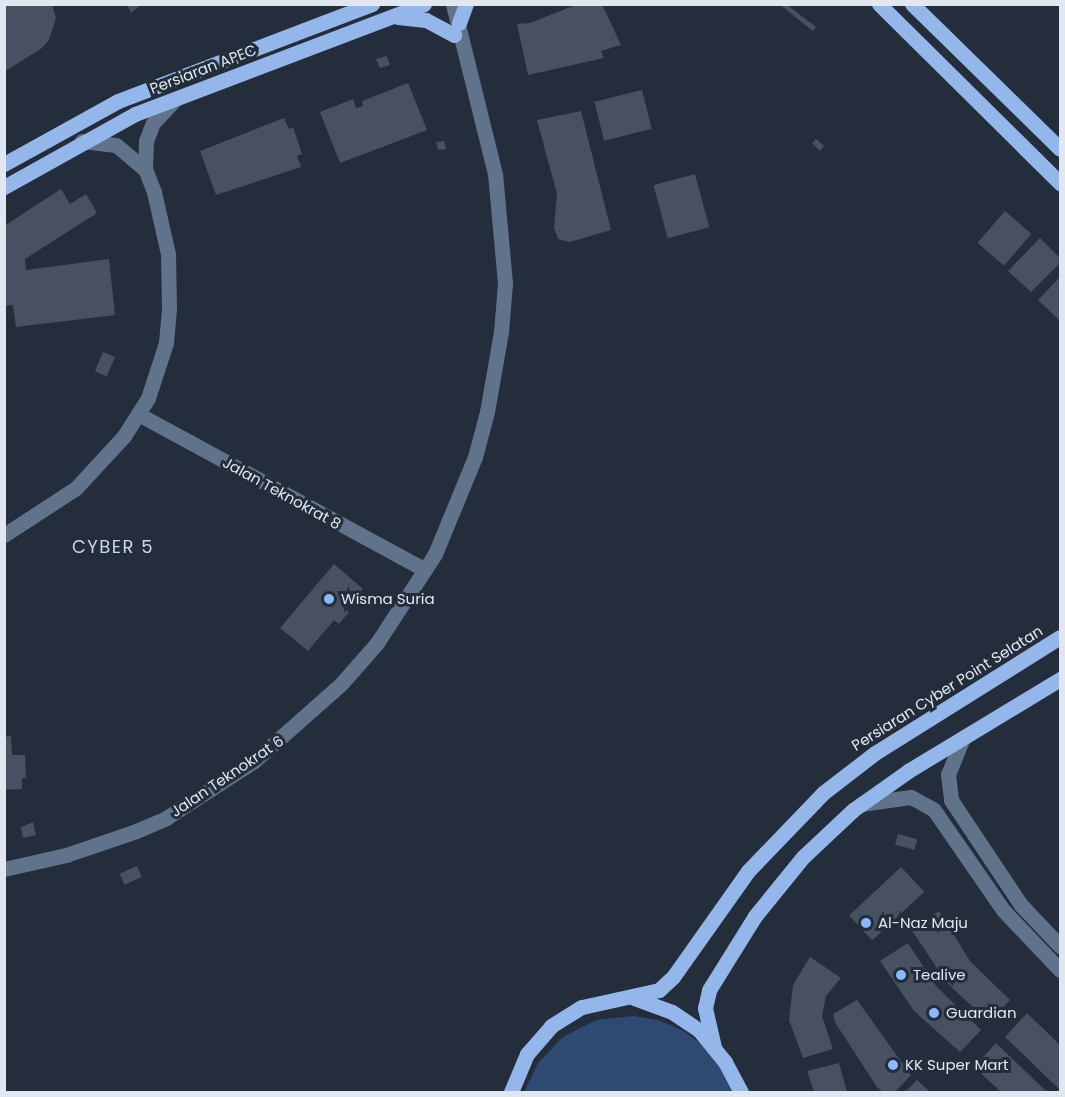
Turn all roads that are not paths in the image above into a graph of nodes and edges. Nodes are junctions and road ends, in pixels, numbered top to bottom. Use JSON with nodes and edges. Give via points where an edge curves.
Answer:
{"nodes":[{"id":1,"x":372,"y":4,"type":"edge"},
{"id":2,"x":424,"y":4,"type":"edge"},
{"id":3,"x":444,"y":4,"type":"edge"},
{"id":4,"x":453,"y":4,"type":"edge"},
{"id":5,"x":466,"y":4,"type":"edge"},
{"id":6,"x":879,"y":4,"type":"edge"},
{"id":7,"x":913,"y":4,"type":"edge"},
{"id":8,"x":390,"y":17,"type":"junction"},
{"id":9,"x":456,"y":29,"type":"junction"},
{"id":10,"x":177,"y":97,"type":"junction"},
{"id":11,"x":81,"y":141,"type":"junction"},
{"id":12,"x":1060,"y":149,"type":"edge"},
{"id":13,"x":4,"y":164,"type":"edge"},
{"id":14,"x":145,"y":169,"type":"junction"},
{"id":15,"x":1060,"y":183,"type":"edge"},
{"id":16,"x":4,"y":187,"type":"edge"},
{"id":17,"x":140,"y":415,"type":"junction"},
{"id":18,"x":4,"y":535,"type":"edge"},
{"id":19,"x":425,"y":570,"type":"junction"},
{"id":20,"x":1060,"y":637,"type":"edge"},
{"id":21,"x":1060,"y":680,"type":"edge"},
{"id":22,"x":962,"y":740,"type":"junction"},
{"id":23,"x":861,"y":804,"type":"junction"},
{"id":24,"x":4,"y":869,"type":"edge"},
{"id":25,"x":1060,"y":946,"type":"edge"},
{"id":26,"x":1060,"y":970,"type":"edge"},
{"id":27,"x":631,"y":997,"type":"junction"},
{"id":28,"x":714,"y":1047,"type":"junction"},
{"id":29,"x":511,"y":1092,"type":"edge"},
{"id":30,"x":741,"y":1092,"type":"edge"}],
"edges":[{"from":1,"to":13,"type":"main road","name":"Persiaran APEC","via":[[118,101]]},
{"from":2,"to":8,"type":"main road","name":"Persiaran APEC"},
{"from":3,"to":9,"type":"street","name":"Jalan Teknokrat 6"},
{"from":4,"to":9,"type":"street","name":"Jalan Teknokrat 6"},
{"from":5,"to":9,"type":"main road"},
{"from":6,"to":15,"type":"main road"},
{"from":7,"to":12,"type":"main road"},
{"from":8,"to":9,"type":"main road","via":[[426,20]]},
{"from":8,"to":10,"type":"main road","name":"Persiaran APEC"},
{"from":9,"to":19,"type":"street","name":"Jalan Teknokrat 6","via":[[486,122],[500,210],[505,283],[501,332],[475,457],[451,521]]},
{"from":10,"to":11,"type":"main road","name":"Persiaran APEC"},
{"from":10,"to":14,"type":"street","via":[[148,132]]},
{"from":11,"to":14,"type":"street","via":[[116,145]]},
{"from":11,"to":16,"type":"main road","name":"Persiaran APEC"},
{"from":14,"to":17,"type":"street","via":[[157,200],[168,254],[169,309],[166,343]]},
{"from":17,"to":18,"type":"street","via":[[76,489]]},
{"from":17,"to":19,"type":"street","name":"Jalan Teknokrat 8"},
{"from":19,"to":24,"type":"street","name":"Jalan Teknokrat 6","via":[[377,643],[341,684],[254,761],[166,818],[136,831],[66,855]]},
{"from":20,"to":27,"type":"main road","name":"Persiaran Cyber Point Selatan","via":[[875,753],[823,793],[748,871],[673,977],[658,990]]},
{"from":21,"to":22,"type":"main road"},
{"from":22,"to":23,"type":"main road"},
{"from":22,"to":25,"type":"street","via":[[947,782],[951,800],[1021,906]]},
{"from":23,"to":26,"type":"street","via":[[911,797],[934,810],[1003,910]]},
{"from":23,"to":28,"type":"main road","via":[[803,857],[738,940],[709,990],[705,1008]]},
{"from":27,"to":28,"type":"main road","via":[[686,1019]]},
{"from":27,"to":29,"type":"main road","name":"Persiaran Cyber Point Selatan","via":[[582,1007],[551,1026],[527,1054]]},
{"from":28,"to":30,"type":"main road"}]}
